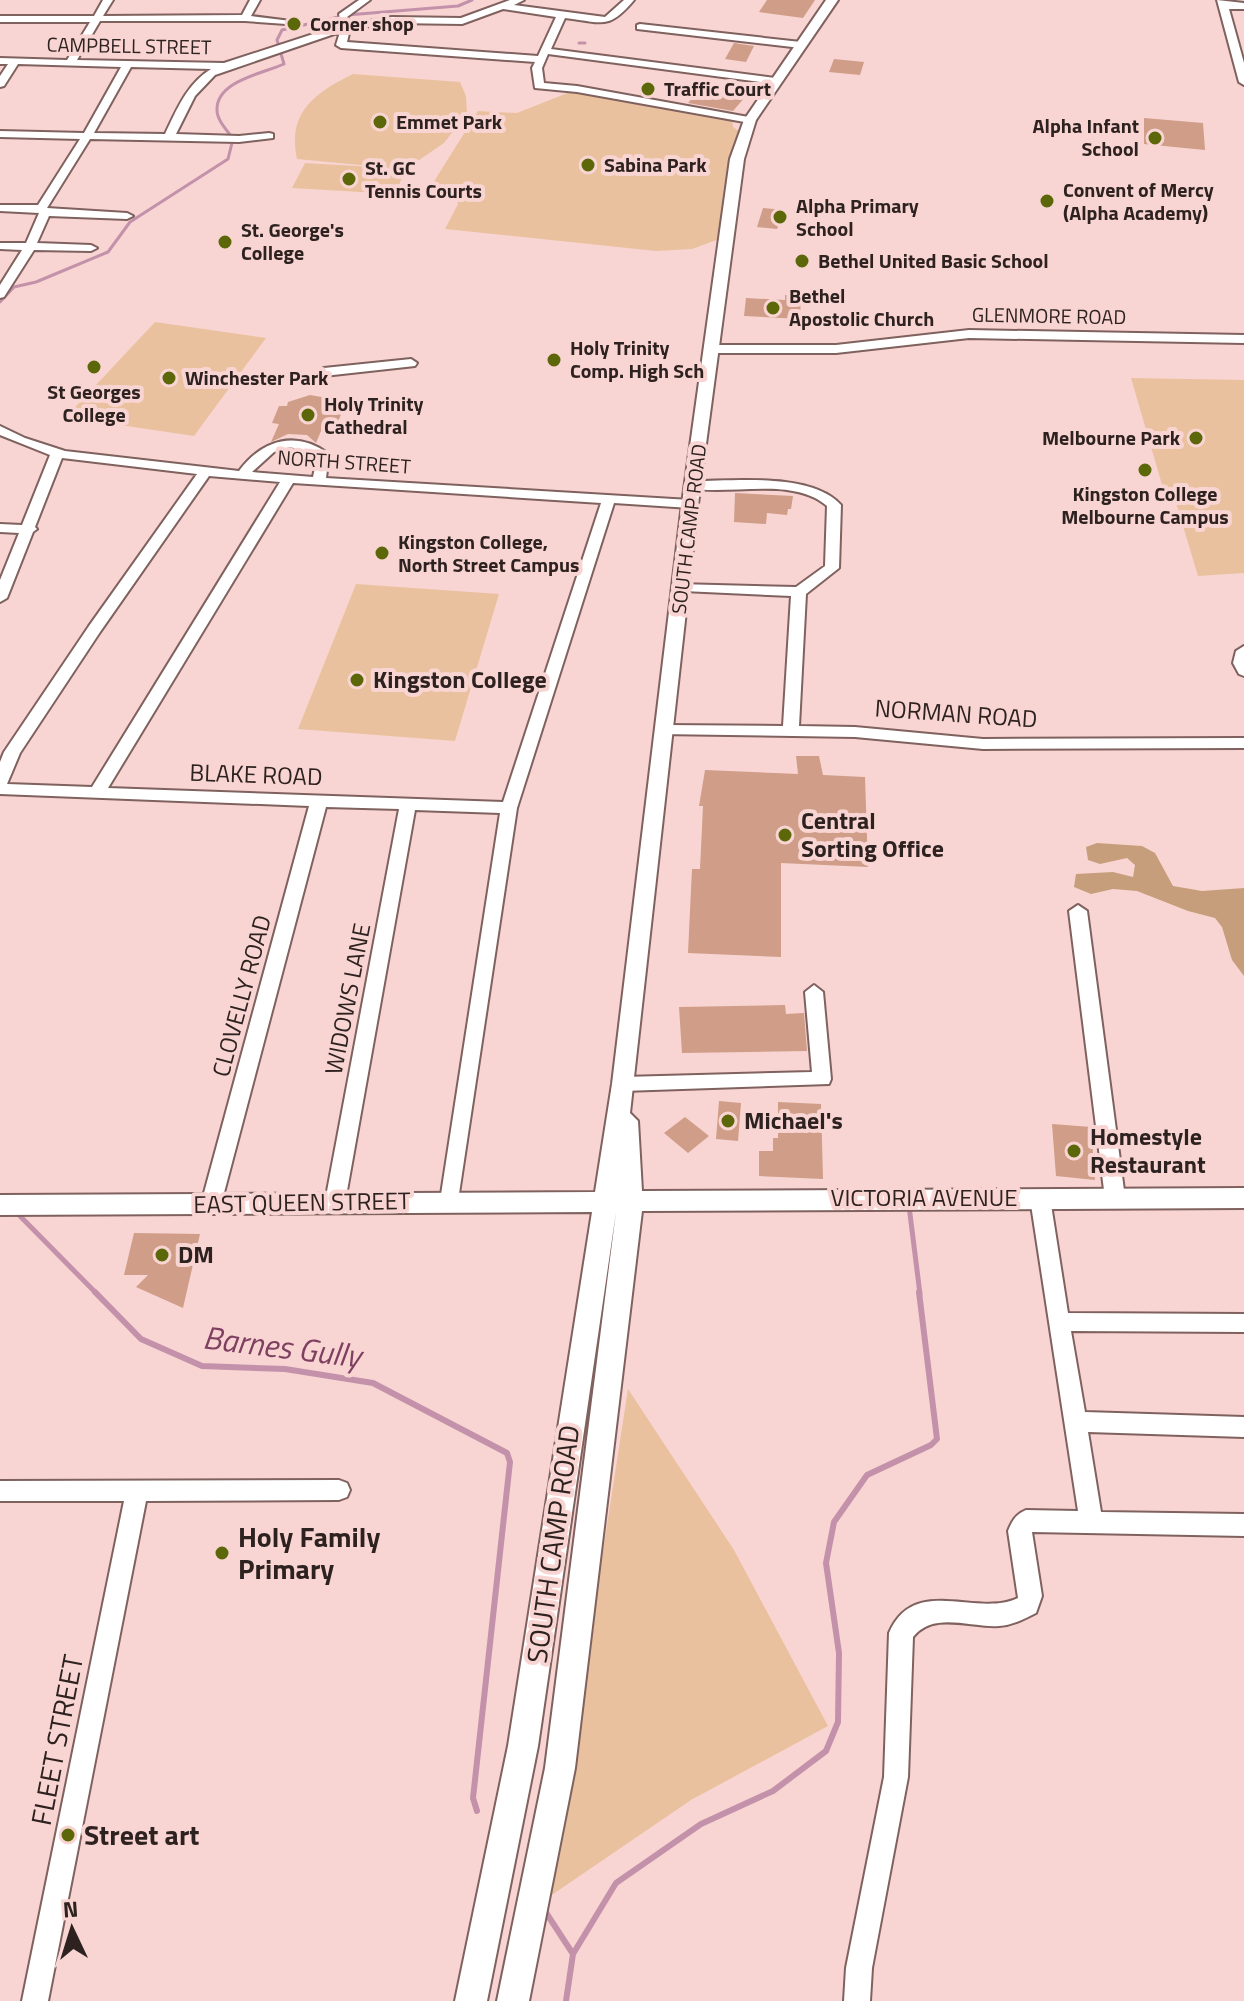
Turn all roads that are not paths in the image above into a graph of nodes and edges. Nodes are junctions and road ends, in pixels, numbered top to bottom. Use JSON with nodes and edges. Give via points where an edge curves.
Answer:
{"nodes":[{"id":1,"x":108,"y":0,"type":"edge"},
{"id":2,"x":255,"y":0,"type":"edge"},
{"id":3,"x":365,"y":0,"type":"edge"},
{"id":4,"x":519,"y":0,"type":"edge"},
{"id":5,"x":832,"y":0,"type":"edge"},
{"id":6,"x":627,"y":3,"type":"edge"},
{"id":7,"x":1223,"y":3,"type":"edge"},
{"id":8,"x":1244,"y":6,"type":"edge"},
{"id":9,"x":504,"y":7,"type":"junction"},
{"id":10,"x":562,"y":14,"type":"junction"},
{"id":11,"x":96,"y":18,"type":"junction"},
{"id":12,"x":245,"y":18,"type":"junction"},
{"id":13,"x":0,"y":19,"type":"edge"},
{"id":14,"x":345,"y":19,"type":"junction"},
{"id":15,"x":286,"y":21,"type":"dead end"},
{"id":16,"x":462,"y":21,"type":"junction"},
{"id":17,"x":640,"y":27,"type":"dead end"},
{"id":18,"x":457,"y":32,"type":"dead end"},
{"id":19,"x":451,"y":42,"type":"dead end"},
{"id":20,"x":801,"y":45,"type":"junction"},
{"id":21,"x":446,"y":53,"type":"junction"},
{"id":22,"x":544,"y":55,"type":"junction"},
{"id":23,"x":0,"y":61,"type":"edge"},
{"id":24,"x":15,"y":61,"type":"junction"},
{"id":25,"x":70,"y":63,"type":"junction"},
{"id":26,"x":128,"y":64,"type":"junction"},
{"id":27,"x":225,"y":66,"type":"junction"},
{"id":28,"x":1243,"y":76,"type":"edge"},
{"id":29,"x":775,"y":81,"type":"junction"},
{"id":30,"x":0,"y":84,"type":"edge"},
{"id":31,"x":750,"y":120,"type":"junction"},
{"id":32,"x":0,"y":134,"type":"edge"},
{"id":33,"x":88,"y":134,"type":"junction"},
{"id":34,"x":170,"y":136,"type":"junction"},
{"id":35,"x":269,"y":136,"type":"dead end"},
{"id":36,"x":0,"y":208,"type":"edge"},
{"id":37,"x":43,"y":210,"type":"junction"},
{"id":38,"x":127,"y":216,"type":"dead end"},
{"id":39,"x":0,"y":246,"type":"edge"},
{"id":40,"x":30,"y":247,"type":"junction"},
{"id":41,"x":91,"y":248,"type":"dead end"},
{"id":42,"x":0,"y":294,"type":"edge"},
{"id":43,"x":1244,"y":339,"type":"edge"},
{"id":44,"x":711,"y":349,"type":"junction"},
{"id":45,"x":411,"y":363,"type":"dead end"},
{"id":46,"x":324,"y":372,"type":"dead end"},
{"id":47,"x":0,"y":433,"type":"edge"},
{"id":48,"x":58,"y":452,"type":"junction"},
{"id":49,"x":206,"y":471,"type":"junction"},
{"id":50,"x":287,"y":473,"type":"junction"},
{"id":51,"x":243,"y":475,"type":"junction"},
{"id":52,"x":319,"y":481,"type":"junction"},
{"id":53,"x":693,"y":485,"type":"junction"},
{"id":54,"x":609,"y":498,"type":"junction"},
{"id":55,"x":690,"y":504,"type":"junction"},
{"id":56,"x":0,"y":528,"type":"edge"},
{"id":57,"x":30,"y":529,"type":"junction"},
{"id":58,"x":683,"y":587,"type":"junction"},
{"id":59,"x":799,"y":592,"type":"junction"},
{"id":60,"x":0,"y":598,"type":"edge"},
{"id":61,"x":1244,"y":651,"type":"edge"},
{"id":62,"x":1244,"y":671,"type":"edge"},
{"id":63,"x":664,"y":730,"type":"junction"},
{"id":64,"x":791,"y":731,"type":"junction"},
{"id":65,"x":1244,"y":743,"type":"edge"},
{"id":66,"x":0,"y":782,"type":"edge"},
{"id":67,"x":0,"y":789,"type":"edge"},
{"id":68,"x":96,"y":794,"type":"junction"},
{"id":69,"x":319,"y":801,"type":"junction"},
{"id":70,"x":408,"y":804,"type":"junction"},
{"id":71,"x":509,"y":808,"type":"junction"},
{"id":72,"x":1078,"y":911,"type":"dead end"},
{"id":73,"x":814,"y":992,"type":"dead end"},
{"id":74,"x":623,"y":1084,"type":"junction"},
{"id":75,"x":1040,"y":1198,"type":"junction"},
{"id":76,"x":1115,"y":1198,"type":"junction"},
{"id":77,"x":1244,"y":1198,"type":"edge"},
{"id":78,"x":617,"y":1200,"type":"junction"},
{"id":79,"x":450,"y":1201,"type":"junction"},
{"id":80,"x":335,"y":1202,"type":"junction"},
{"id":81,"x":211,"y":1204,"type":"junction"},
{"id":82,"x":0,"y":1205,"type":"edge"},
{"id":83,"x":1059,"y":1322,"type":"junction"},
{"id":84,"x":1244,"y":1323,"type":"edge"},
{"id":85,"x":1075,"y":1422,"type":"junction"},
{"id":86,"x":1244,"y":1427,"type":"edge"},
{"id":87,"x":339,"y":1490,"type":"dead end"},
{"id":88,"x":0,"y":1491,"type":"edge"},
{"id":89,"x":137,"y":1491,"type":"junction"},
{"id":90,"x":1091,"y":1522,"type":"junction"},
{"id":91,"x":1244,"y":1525,"type":"edge"},
{"id":92,"x":35,"y":2001,"type":"edge"},
{"id":93,"x":471,"y":2001,"type":"edge"},
{"id":94,"x":513,"y":2001,"type":"edge"},
{"id":95,"x":857,"y":2001,"type":"edge"}],
"edges":[{"from":1,"to":11,"type":"street"},
{"from":2,"to":12,"type":"street"},
{"from":3,"to":14,"type":"street"},
{"from":4,"to":9,"type":"street","name":"CAMPBELL STREET"},
{"from":5,"to":20,"type":"main road","name":"SOUTH CAMP ROAD"},
{"from":6,"to":10,"type":"street","via":[[611,19]]},
{"from":7,"to":8,"type":"street"},
{"from":7,"to":28,"type":"street"},
{"from":9,"to":10,"type":"street"},
{"from":9,"to":16,"type":"street","name":"CAMPBELL STREET"},
{"from":10,"to":22,"type":"street"},
{"from":11,"to":12,"type":"street"},
{"from":11,"to":13,"type":"street"},
{"from":11,"to":25,"type":"street"},
{"from":12,"to":15,"type":"street"},
{"from":14,"to":16,"type":"street","name":"CAMPBELL STREET"},
{"from":14,"to":21,"type":"street","via":[[341,45]]},
{"from":14,"to":27,"type":"street","name":"CAMPBELL STREET"},
{"from":16,"to":18,"type":"street"},
{"from":17,"to":20,"type":"street"},
{"from":19,"to":21,"type":"street"},
{"from":20,"to":29,"type":"main road","name":"SOUTH CAMP ROAD"},
{"from":21,"to":22,"type":"street"},
{"from":22,"to":29,"type":"street"},
{"from":22,"to":31,"type":"street","via":[[539,86]]},
{"from":23,"to":24,"type":"street","name":"CAMPBELL STREET"},
{"from":24,"to":25,"type":"street","name":"CAMPBELL STREET"},
{"from":24,"to":30,"type":"street"},
{"from":25,"to":26,"type":"street","name":"CAMPBELL STREET"},
{"from":26,"to":27,"type":"street","name":"CAMPBELL STREET"},
{"from":26,"to":33,"type":"street"},
{"from":27,"to":34,"type":"street","via":[[195,87]]},
{"from":29,"to":31,"type":"main road","name":"SOUTH CAMP ROAD"},
{"from":31,"to":44,"type":"main road","name":"SOUTH CAMP ROAD","via":[[737,159]]},
{"from":32,"to":33,"type":"street"},
{"from":33,"to":34,"type":"street"},
{"from":33,"to":37,"type":"street"},
{"from":34,"to":35,"type":"street"},
{"from":36,"to":37,"type":"street"},
{"from":37,"to":38,"type":"street"},
{"from":37,"to":40,"type":"street"},
{"from":39,"to":40,"type":"street"},
{"from":40,"to":41,"type":"street"},
{"from":40,"to":42,"type":"street"},
{"from":43,"to":44,"type":"street","name":"GLENMORE ROAD","via":[[969,334],[836,349]]},
{"from":44,"to":53,"type":"main road","name":"SOUTH CAMP ROAD"},
{"from":45,"to":46,"type":"street"},
{"from":47,"to":48,"type":"street","name":"NORTH STREET"},
{"from":48,"to":49,"type":"street","name":"NORTH STREET"},
{"from":48,"to":57,"type":"street"},
{"from":49,"to":51,"type":"street","name":"NORTH STREET"},
{"from":49,"to":66,"type":"street","via":[[12,752]]},
{"from":50,"to":51,"type":"street","name":"NORTH STREET"},
{"from":50,"to":52,"type":"street","name":"NORTH STREET"},
{"from":50,"to":68,"type":"street"},
{"from":51,"to":52,"type":"street","via":[[257,454],[295,443],[324,457]]},
{"from":52,"to":54,"type":"street","name":"NORTH STREET"},
{"from":53,"to":55,"type":"main road","name":"SOUTH CAMP ROAD"},
{"from":53,"to":59,"type":"street","via":[[804,489],[831,499],[832,568]]},
{"from":54,"to":55,"type":"street","name":"NORTH STREET"},
{"from":54,"to":71,"type":"street"},
{"from":55,"to":58,"type":"main road","name":"SOUTH CAMP ROAD"},
{"from":56,"to":57,"type":"street"},
{"from":57,"to":60,"type":"street"},
{"from":58,"to":59,"type":"street"},
{"from":58,"to":63,"type":"main road","name":"SOUTH CAMP ROAD"},
{"from":59,"to":64,"type":"street"},
{"from":61,"to":62,"type":"street"},
{"from":63,"to":64,"type":"street","name":"NORMAN ROAD"},
{"from":63,"to":74,"type":"main road","name":"SOUTH CAMP ROAD"},
{"from":64,"to":65,"type":"street","name":"NORMAN ROAD","via":[[886,733],[983,744]]},
{"from":67,"to":68,"type":"street","name":"BLAKE ROAD"},
{"from":68,"to":69,"type":"street","name":"BLAKE ROAD"},
{"from":69,"to":70,"type":"street","name":"BLAKE ROAD"},
{"from":69,"to":81,"type":"street","name":"CLOVELLY ROAD"},
{"from":70,"to":71,"type":"street","name":"BLAKE ROAD"},
{"from":70,"to":80,"type":"street","name":"WIDOWS LANE"},
{"from":71,"to":79,"type":"street"},
{"from":72,"to":76,"type":"street"},
{"from":73,"to":74,"type":"street","via":[[822,1079]]},
{"from":74,"to":78,"type":"main road","name":"SOUTH CAMP ROAD"},
{"from":75,"to":76,"type":"main road","name":"VICTORIA AVENUE"},
{"from":75,"to":78,"type":"main road","name":"VICTORIA AVENUE"},
{"from":75,"to":83,"type":"street"},
{"from":76,"to":77,"type":"main road","name":"VICTORIA AVENUE"},
{"from":78,"to":79,"type":"main road","name":"EAST QUEEN STREET"},
{"from":78,"to":93,"type":"main road","name":"SOUTH CAMP ROAD","via":[[523,1746]]},
{"from":78,"to":94,"type":"main road","name":"SOUTH CAMP ROAD","via":[[560,1768]]},
{"from":79,"to":80,"type":"main road","name":"EAST QUEEN STREET"},
{"from":80,"to":81,"type":"main road","name":"EAST QUEEN STREET"},
{"from":81,"to":82,"type":"main road","name":"EAST QUEEN STREET"},
{"from":83,"to":84,"type":"street"},
{"from":83,"to":85,"type":"street"},
{"from":85,"to":86,"type":"street"},
{"from":85,"to":90,"type":"street"},
{"from":87,"to":89,"type":"street"},
{"from":88,"to":89,"type":"street"},
{"from":89,"to":92,"type":"street","name":"FLEET STREET"},
{"from":90,"to":91,"type":"street"},
{"from":90,"to":95,"type":"street","via":[[1021,1524],[1030,1596],[1020,1611],[930,1612],[907,1622],[901,1633],[896,1777]]}]}
